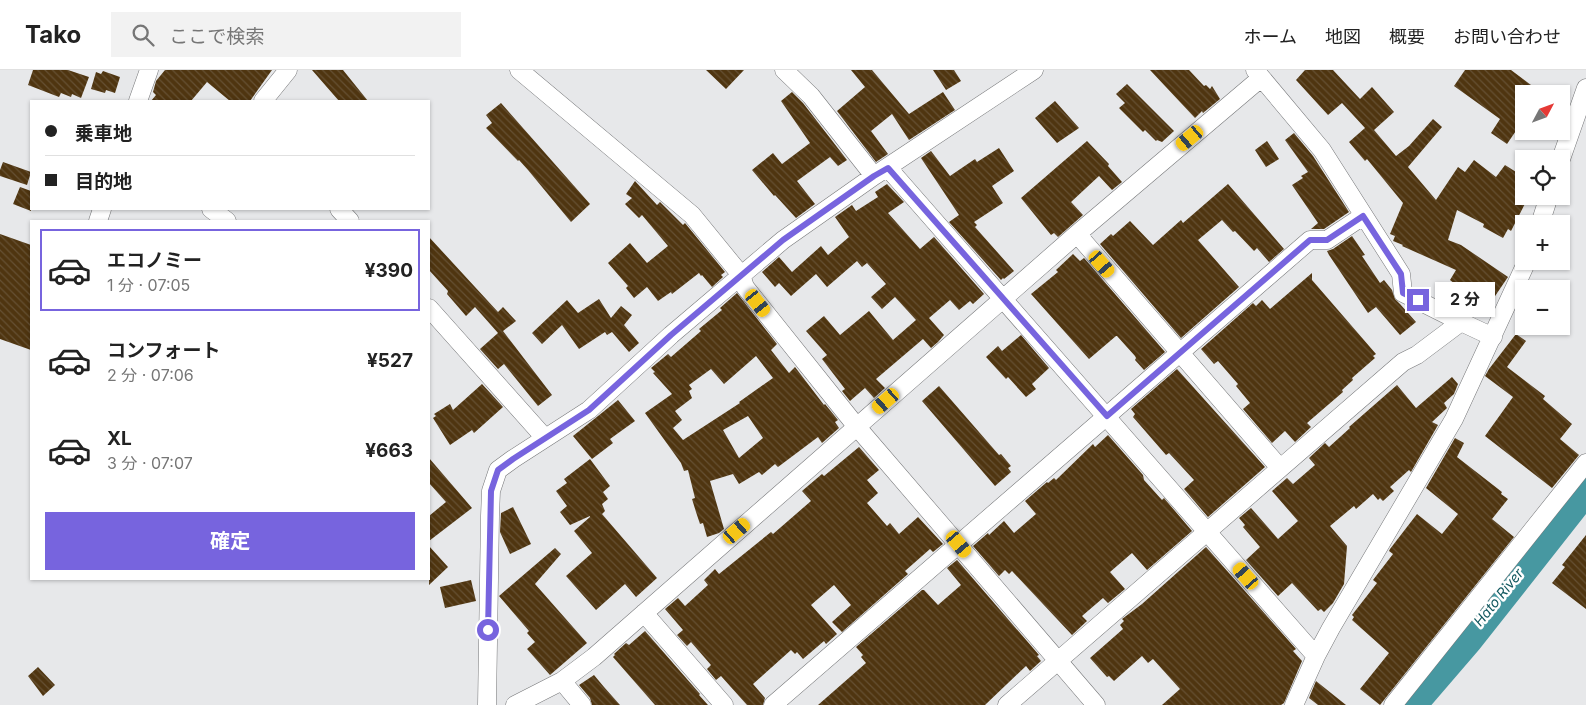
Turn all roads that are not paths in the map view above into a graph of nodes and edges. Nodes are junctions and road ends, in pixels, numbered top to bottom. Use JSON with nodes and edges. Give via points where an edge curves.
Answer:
{"nodes":[{"id":1,"x":149,"y":70,"type":"edge"},
{"id":2,"x":288,"y":70,"type":"edge"},
{"id":3,"x":518,"y":70,"type":"edge"},
{"id":4,"x":784,"y":70,"type":"edge"},
{"id":5,"x":1034,"y":70,"type":"edge"},
{"id":6,"x":1258,"y":74,"type":"edge"},
{"id":7,"x":1586,"y":88,"type":"edge"},
{"id":8,"x":138,"y":100,"type":"edge"},
{"id":9,"x":264,"y":100,"type":"edge"},
{"id":10,"x":1564,"y":150,"type":"edge"},
{"id":11,"x":881,"y":172,"type":"junction"},
{"id":12,"x":212,"y":210,"type":"edge"},
{"id":13,"x":340,"y":210,"type":"edge"},
{"id":14,"x":1363,"y":216,"type":"junction"},
{"id":15,"x":226,"y":220,"type":"edge"},
{"id":16,"x":349,"y":220,"type":"edge"},
{"id":17,"x":1077,"y":234,"type":"junction"},
{"id":18,"x":1523,"y":270,"type":"edge"},
{"id":19,"x":742,"y":275,"type":"junction"},
{"id":20,"x":1003,"y":298,"type":"junction"},
{"id":21,"x":430,"y":309,"type":"edge"},
{"id":22,"x":1461,"y":322,"type":"junction"},
{"id":23,"x":1493,"y":337,"type":"junction"},
{"id":24,"x":1180,"y":354,"type":"junction"},
{"id":25,"x":1107,"y":416,"type":"junction"},
{"id":26,"x":857,"y":427,"type":"junction"},
{"id":27,"x":545,"y":438,"type":"junction"},
{"id":28,"x":1586,"y":463,"type":"edge"},
{"id":29,"x":1280,"y":468,"type":"junction"},
{"id":30,"x":1207,"y":531,"type":"junction"},
{"id":31,"x":959,"y":544,"type":"junction"},
{"id":32,"x":644,"y":613,"type":"junction"},
{"id":33,"x":1316,"y":656,"type":"junction"},
{"id":34,"x":1058,"y":661,"type":"junction"},
{"id":35,"x":562,"y":681,"type":"junction"},
{"id":36,"x":487,"y":705,"type":"edge"},
{"id":37,"x":515,"y":705,"type":"edge"},
{"id":38,"x":582,"y":705,"type":"edge"},
{"id":39,"x":724,"y":705,"type":"edge"},
{"id":40,"x":772,"y":705,"type":"edge"},
{"id":41,"x":1007,"y":705,"type":"edge"},
{"id":42,"x":1096,"y":705,"type":"edge"},
{"id":43,"x":1294,"y":705,"type":"edge"},
{"id":44,"x":1393,"y":705,"type":"edge"}],
"edges":[{"from":1,"to":8,"type":"street"},
{"from":2,"to":9,"type":"street"},
{"from":3,"to":19,"type":"street","via":[[692,215]]},
{"from":4,"to":11,"type":"street"},
{"from":5,"to":11,"type":"street"},
{"from":6,"to":14,"type":"street","via":[[1322,150]]},
{"from":6,"to":17,"type":"street"},
{"from":7,"to":10,"type":"street"},
{"from":11,"to":19,"type":"street","via":[[783,240]]},
{"from":11,"to":20,"type":"street"},
{"from":12,"to":15,"type":"street"},
{"from":13,"to":16,"type":"street"},
{"from":14,"to":22,"type":"street","via":[[1401,274],[1403,293]]},
{"from":14,"to":24,"type":"street","via":[[1327,240],[1310,240]]},
{"from":17,"to":20,"type":"street"},
{"from":17,"to":24,"type":"street"},
{"from":18,"to":23,"type":"street"},
{"from":19,"to":26,"type":"street","via":[[745,287]]},
{"from":19,"to":27,"type":"street","via":[[589,410]]},
{"from":20,"to":25,"type":"street"},
{"from":20,"to":26,"type":"street"},
{"from":21,"to":27,"type":"street"},
{"from":22,"to":23,"type":"street"},
{"from":22,"to":29,"type":"street","via":[[1403,362]]},
{"from":23,"to":33,"type":"street","via":[[1454,419]]},
{"from":24,"to":25,"type":"street"},
{"from":24,"to":29,"type":"street"},
{"from":25,"to":30,"type":"street"},
{"from":25,"to":31,"type":"street"},
{"from":26,"to":31,"type":"street"},
{"from":26,"to":32,"type":"street"},
{"from":27,"to":36,"type":"street","via":[[498,470],[491,491]]},
{"from":28,"to":44,"type":"street"},
{"from":29,"to":30,"type":"street"},
{"from":30,"to":33,"type":"street"},
{"from":30,"to":34,"type":"street"},
{"from":31,"to":34,"type":"street"},
{"from":31,"to":40,"type":"street"},
{"from":32,"to":35,"type":"street"},
{"from":32,"to":39,"type":"street"},
{"from":33,"to":43,"type":"street"},
{"from":34,"to":41,"type":"street"},
{"from":34,"to":42,"type":"street"},
{"from":35,"to":37,"type":"street"},
{"from":35,"to":38,"type":"street"}]}
